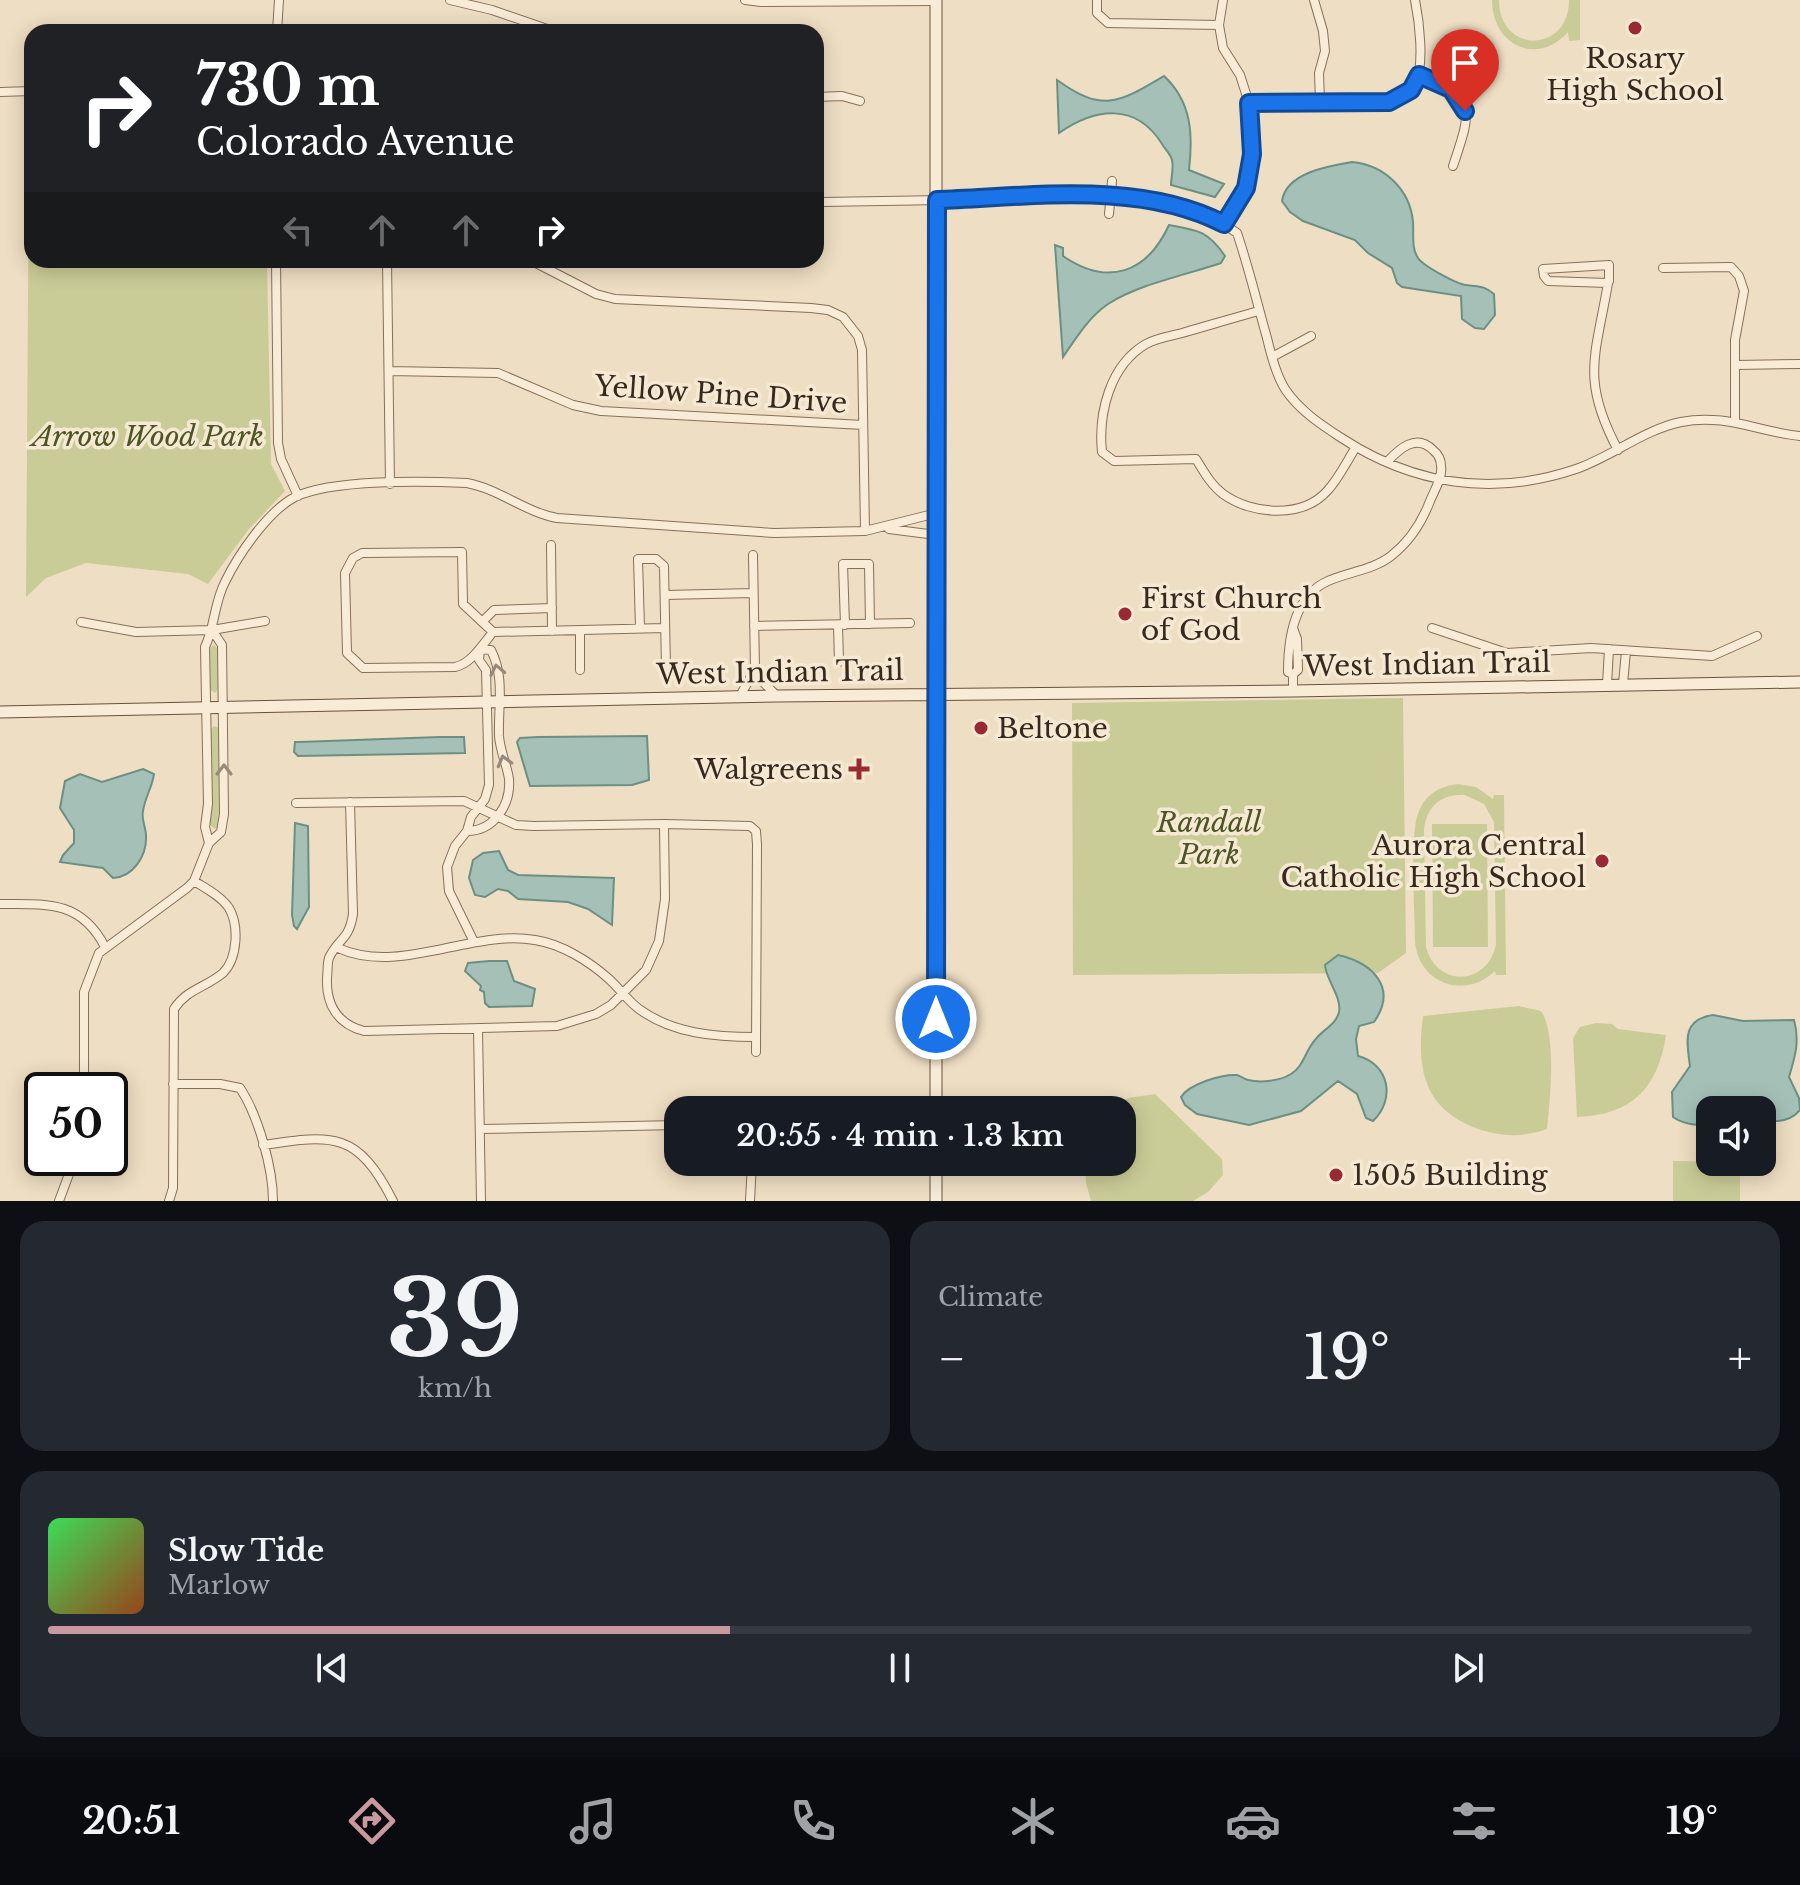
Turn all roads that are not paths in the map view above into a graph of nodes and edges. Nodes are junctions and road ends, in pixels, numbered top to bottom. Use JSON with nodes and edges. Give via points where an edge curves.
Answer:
{"nodes":[{"id":1,"x":279,"y":0,"type":"edge"},
{"id":2,"x":450,"y":0,"type":"edge"},
{"id":3,"x":745,"y":0,"type":"edge"},
{"id":4,"x":1097,"y":0,"type":"edge"},
{"id":5,"x":1223,"y":0,"type":"edge"},
{"id":6,"x":1314,"y":0,"type":"edge"},
{"id":7,"x":1415,"y":0,"type":"edge"},
{"id":8,"x":936,"y":1,"type":"edge"},
{"id":9,"x":493,"y":5,"type":"edge"},
{"id":10,"x":278,"y":24,"type":"edge"},
{"id":11,"x":537,"y":24,"type":"edge"},
{"id":12,"x":1219,"y":25,"type":"junction"},
{"id":13,"x":1419,"y":75,"type":"junction"},
{"id":14,"x":24,"y":91,"type":"edge"},
{"id":15,"x":0,"y":92,"type":"edge"},
{"id":16,"x":824,"y":97,"type":"edge"},
{"id":17,"x":860,"y":101,"type":"dead end"},
{"id":18,"x":1320,"y":102,"type":"junction"},
{"id":19,"x":1249,"y":103,"type":"junction"},
{"id":20,"x":1453,"y":166,"type":"dead end"},
{"id":21,"x":1112,"y":181,"type":"dead end"},
{"id":22,"x":1110,"y":196,"type":"junction"},
{"id":23,"x":937,"y":200,"type":"junction"},
{"id":24,"x":824,"y":202,"type":"edge"},
{"id":25,"x":1109,"y":214,"type":"dead end"},
{"id":26,"x":1224,"y":224,"type":"junction"},
{"id":27,"x":276,"y":268,"type":"edge"},
{"id":28,"x":387,"y":268,"type":"edge"},
{"id":29,"x":546,"y":268,"type":"edge"},
{"id":30,"x":1663,"y":268,"type":"dead end"},
{"id":31,"x":1608,"y":283,"type":"junction"},
{"id":32,"x":1259,"y":311,"type":"junction"},
{"id":33,"x":1311,"y":336,"type":"dead end"},
{"id":34,"x":1272,"y":357,"type":"junction"},
{"id":35,"x":1800,"y":364,"type":"edge"},
{"id":36,"x":1736,"y":365,"type":"junction"},
{"id":37,"x":389,"y":371,"type":"junction"},
{"id":38,"x":1735,"y":421,"type":"junction"},
{"id":39,"x":863,"y":425,"type":"junction"},
{"id":40,"x":1800,"y":436,"type":"edge"},
{"id":41,"x":1356,"y":447,"type":"junction"},
{"id":42,"x":1618,"y":450,"type":"junction"},
{"id":43,"x":1387,"y":462,"type":"junction"},
{"id":44,"x":1438,"y":481,"type":"junction"},
{"id":45,"x":390,"y":484,"type":"junction"},
{"id":46,"x":298,"y":496,"type":"junction"},
{"id":47,"x":937,"y":513,"type":"junction"},
{"id":48,"x":880,"y":529,"type":"junction"},
{"id":49,"x":865,"y":531,"type":"junction"},
{"id":50,"x":936,"y":535,"type":"junction"},
{"id":51,"x":551,"y":545,"type":"dead end"},
{"id":52,"x":753,"y":555,"type":"dead end"},
{"id":53,"x":753,"y":593,"type":"junction"},
{"id":54,"x":665,"y":595,"type":"junction"},
{"id":55,"x":552,"y":608,"type":"junction"},
{"id":56,"x":265,"y":621,"type":"dead end"},
{"id":57,"x":81,"y":622,"type":"dead end"},
{"id":58,"x":482,"y":622,"type":"junction"},
{"id":59,"x":910,"y":623,"type":"dead end"},
{"id":60,"x":870,"y":624,"type":"junction"},
{"id":61,"x":841,"y":625,"type":"junction"},
{"id":62,"x":754,"y":626,"type":"junction"},
{"id":63,"x":640,"y":628,"type":"junction"},
{"id":64,"x":665,"y":628,"type":"junction"},
{"id":65,"x":1432,"y":628,"type":"dead end"},
{"id":66,"x":212,"y":630,"type":"junction"},
{"id":67,"x":580,"y":630,"type":"junction"},
{"id":68,"x":552,"y":631,"type":"junction"},
{"id":69,"x":493,"y":632,"type":"junction"},
{"id":70,"x":1757,"y":636,"type":"dead end"},
{"id":71,"x":480,"y":649,"type":"junction"},
{"id":72,"x":1609,"y":649,"type":"junction"},
{"id":73,"x":1626,"y":651,"type":"junction"},
{"id":74,"x":839,"y":662,"type":"dead end"},
{"id":75,"x":666,"y":669,"type":"dead end"},
{"id":76,"x":755,"y":669,"type":"junction"},
{"id":77,"x":580,"y":670,"type":"dead end"},
{"id":78,"x":1800,"y":682,"type":"edge"},
{"id":79,"x":1607,"y":684,"type":"junction"},
{"id":80,"x":1623,"y":684,"type":"junction"},
{"id":81,"x":1293,"y":691,"type":"junction"},
{"id":82,"x":936,"y":693,"type":"junction"},
{"id":83,"x":740,"y":696,"type":"junction"},
{"id":84,"x":777,"y":696,"type":"junction"},
{"id":85,"x":501,"y":701,"type":"junction"},
{"id":86,"x":486,"y":702,"type":"junction"},
{"id":87,"x":206,"y":708,"type":"junction"},
{"id":88,"x":223,"y":708,"type":"junction"},
{"id":89,"x":0,"y":712,"type":"edge"},
{"id":90,"x":350,"y":802,"type":"junction"},
{"id":91,"x":296,"y":803,"type":"dead end"},
{"id":92,"x":478,"y":808,"type":"junction"},
{"id":93,"x":498,"y":818,"type":"junction"},
{"id":94,"x":664,"y":824,"type":"junction"},
{"id":95,"x":467,"y":831,"type":"junction"},
{"id":96,"x":209,"y":843,"type":"junction"},
{"id":97,"x":194,"y":881,"type":"junction"},
{"id":98,"x":0,"y":904,"type":"edge"},
{"id":99,"x":474,"y":942,"type":"junction"},
{"id":100,"x":105,"y":947,"type":"junction"},
{"id":101,"x":338,"y":948,"type":"junction"},
{"id":102,"x":624,"y":994,"type":"junction"},
{"id":103,"x":478,"y":1029,"type":"junction"},
{"id":104,"x":756,"y":1037,"type":"junction"},
{"id":105,"x":756,"y":1052,"type":"dead end"},
{"id":106,"x":84,"y":1072,"type":"edge"},
{"id":107,"x":173,"y":1084,"type":"junction"},
{"id":108,"x":936,"y":1096,"type":"edge"},
{"id":109,"x":664,"y":1125,"type":"edge"},
{"id":110,"x":480,"y":1129,"type":"junction"},
{"id":111,"x":263,"y":1145,"type":"junction"},
{"id":112,"x":68,"y":1176,"type":"edge"},
{"id":113,"x":751,"y":1176,"type":"edge"},
{"id":114,"x":936,"y":1176,"type":"edge"},
{"id":115,"x":59,"y":1201,"type":"edge"},
{"id":116,"x":169,"y":1201,"type":"edge"},
{"id":117,"x":273,"y":1201,"type":"edge"},
{"id":118,"x":393,"y":1201,"type":"edge"},
{"id":119,"x":481,"y":1201,"type":"edge"},
{"id":120,"x":750,"y":1201,"type":"edge"},
{"id":121,"x":936,"y":1201,"type":"edge"}],
"edges":[{"from":1,"to":10,"type":"street"},
{"from":2,"to":9,"type":"street"},
{"from":3,"to":8,"type":"street"},
{"from":4,"to":12,"type":"street","via":[[1097,13],[1108,23]]},
{"from":5,"to":12,"type":"street"},
{"from":6,"to":18,"type":"street","via":[[1325,51]]},
{"from":7,"to":13,"type":"street"},
{"from":8,"to":23,"type":"main road"},
{"from":9,"to":11,"type":"street"},
{"from":12,"to":19,"type":"street","via":[[1223,48]]},
{"from":13,"to":18,"type":"street","via":[[1411,90],[1389,102]]},
{"from":13,"to":20,"type":"street","via":[[1451,89],[1465,111]]},
{"from":14,"to":15,"type":"street"},
{"from":16,"to":17,"type":"street"},
{"from":18,"to":19,"type":"street"},
{"from":19,"to":26,"type":"street","via":[[1252,154],[1246,188]]},
{"from":21,"to":22,"type":"street"},
{"from":22,"to":23,"type":"street"},
{"from":22,"to":25,"type":"street"},
{"from":22,"to":26,"type":"street","via":[[1198,210]]},
{"from":23,"to":24,"type":"street"},
{"from":23,"to":47,"type":"main road"},
{"from":26,"to":32,"type":"street","via":[[1237,233]]},
{"from":27,"to":46,"type":"street","via":[[278,443]]},
{"from":28,"to":37,"type":"street"},
{"from":29,"to":39,"type":"street","via":[[615,299],[811,308],[843,317],[862,350]]},
{"from":30,"to":36,"type":"street","via":[[1731,267],[1739,276],[1744,291]]},
{"from":31,"to":31,"type":"street","via":[[1609,265],[1543,269],[1548,281]]},
{"from":31,"to":42,"type":"street","via":[[1593,369],[1600,412]]},
{"from":32,"to":34,"type":"street"},
{"from":32,"to":41,"type":"street","via":[[1147,343],[1128,359],[1115,375],[1105,405],[1102,452],[1114,461],[1196,459],[1221,492],[1263,510],[1312,504],[1329,490]]},
{"from":33,"to":34,"type":"street"},
{"from":34,"to":41,"type":"street","via":[[1285,388],[1301,408]]},
{"from":35,"to":36,"type":"street"},
{"from":36,"to":38,"type":"street"},
{"from":37,"to":39,"type":"street","name":"Yellow Pine Drive","via":[[498,373],[573,405],[601,411]]},
{"from":37,"to":45,"type":"street"},
{"from":38,"to":40,"type":"street"},
{"from":38,"to":42,"type":"street","via":[[1682,422]]},
{"from":39,"to":49,"type":"street"},
{"from":41,"to":43,"type":"street"},
{"from":42,"to":44,"type":"street","via":[[1532,481]]},
{"from":43,"to":44,"type":"street"},
{"from":43,"to":44,"type":"street","via":[[1409,443],[1418,442],[1439,457]]},
{"from":44,"to":81,"type":"street","via":[[1424,516],[1389,558],[1326,581],[1305,600],[1292,627],[1288,672],[1293,674]]},
{"from":45,"to":46,"type":"street","via":[[323,488]]},
{"from":45,"to":49,"type":"street","via":[[477,484],[535,512],[569,519],[774,533]]},
{"from":46,"to":66,"type":"street","via":[[272,516],[230,572]]},
{"from":47,"to":48,"type":"street"},
{"from":47,"to":50,"type":"main road"},
{"from":48,"to":49,"type":"street"},
{"from":48,"to":50,"type":"street"},
{"from":50,"to":82,"type":"main road"},
{"from":51,"to":55,"type":"street"},
{"from":52,"to":53,"type":"street"},
{"from":53,"to":54,"type":"street"},
{"from":53,"to":62,"type":"street"},
{"from":54,"to":63,"type":"street","via":[[664,566],[656,559],[638,559]]},
{"from":54,"to":64,"type":"street"},
{"from":55,"to":58,"type":"street","via":[[494,610]]},
{"from":55,"to":68,"type":"street"},
{"from":56,"to":66,"type":"street"},
{"from":57,"to":66,"type":"street","via":[[136,632]]},
{"from":58,"to":69,"type":"street"},
{"from":58,"to":71,"type":"street","via":[[462,600],[462,552],[362,553],[347,567],[347,653],[363,668],[462,666]]},
{"from":59,"to":60,"type":"street"},
{"from":60,"to":61,"type":"street"},
{"from":60,"to":61,"type":"street","via":[[869,564],[843,564]]},
{"from":61,"to":62,"type":"street"},
{"from":61,"to":74,"type":"street"},
{"from":62,"to":76,"type":"street"},
{"from":63,"to":64,"type":"street"},
{"from":63,"to":67,"type":"street"},
{"from":64,"to":75,"type":"street"},
{"from":65,"to":72,"type":"street","via":[[1507,653]]},
{"from":66,"to":87,"type":"street","via":[[205,647]]},
{"from":66,"to":88,"type":"street","via":[[222,645]]},
{"from":67,"to":68,"type":"street"},
{"from":67,"to":77,"type":"street"},
{"from":68,"to":69,"type":"street"},
{"from":69,"to":71,"type":"street"},
{"from":70,"to":73,"type":"street","via":[[1712,656]]},
{"from":85,"to":71,"type":"street","one_way":true,"via":[[496,660],[491,650]]},
{"from":71,"to":86,"type":"street"},
{"from":72,"to":73,"type":"street"},
{"from":72,"to":79,"type":"street"},
{"from":73,"to":80,"type":"street"},
{"from":76,"to":83,"type":"street"},
{"from":76,"to":84,"type":"street"},
{"from":78,"to":80,"type":"main road","name":"West Indian Trail"},
{"from":79,"to":80,"type":"main road","name":"West Indian Trail"},
{"from":79,"to":81,"type":"main road","name":"West Indian Trail"},
{"from":81,"to":82,"type":"main road","name":"West Indian Trail"},
{"from":82,"to":84,"type":"main road","name":"West Indian Trail"},
{"from":82,"to":108,"type":"main road"},
{"from":83,"to":84,"type":"main road","name":"West Indian Trail"},
{"from":83,"to":85,"type":"main road","name":"West Indian Trail"},
{"from":85,"to":86,"type":"main road","name":"West Indian Trail"},
{"from":93,"to":85,"type":"street","one_way":true,"via":[[509,791],[499,741]]},
{"from":86,"to":88,"type":"main road","name":"West Indian Trail"},
{"from":86,"to":92,"type":"street","via":[[490,778]]},
{"from":87,"to":88,"type":"main road","name":"West Indian Trail"},
{"from":87,"to":89,"type":"main road","name":"West Indian Trail"},
{"from":87,"to":96,"type":"street"},
{"from":96,"to":88,"type":"street","one_way":true,"via":[[221,832],[224,814]]},
{"from":90,"to":91,"type":"street"},
{"from":90,"to":92,"type":"street","via":[[464,801]]},
{"from":90,"to":101,"type":"street","via":[[353,914],[351,930]]},
{"from":92,"to":93,"type":"street"},
{"from":92,"to":95,"type":"street"},
{"from":93,"to":94,"type":"street","via":[[534,826]]},
{"from":93,"to":95,"type":"street"},
{"from":94,"to":102,"type":"street","via":[[663,922],[646,970]]},
{"from":94,"to":104,"type":"street","via":[[746,825],[756,831]]},
{"from":95,"to":99,"type":"street","via":[[451,854],[448,878],[453,901]]},
{"from":96,"to":97,"type":"street"},
{"from":97,"to":100,"type":"street"},
{"from":97,"to":107,"type":"street","via":[[228,906],[235,948],[229,967],[183,996],[174,1009]]},
{"from":98,"to":100,"type":"street","via":[[54,904],[77,913]]},
{"from":99,"to":101,"type":"street","via":[[408,954],[354,955]]},
{"from":99,"to":102,"type":"street","via":[[511,938],[552,944],[591,965]]},
{"from":100,"to":106,"type":"street","via":[[84,992]]},
{"from":101,"to":103,"type":"street","via":[[328,962],[328,996],[338,1017],[352,1028]]},
{"from":102,"to":103,"type":"street","via":[[596,1014],[570,1023]]},
{"from":102,"to":104,"type":"street","via":[[642,1011],[685,1030]]},
{"from":103,"to":110,"type":"street"},
{"from":104,"to":105,"type":"street"},
{"from":107,"to":111,"type":"street","via":[[240,1088],[251,1104]]},
{"from":107,"to":116,"type":"street"},
{"from":109,"to":110,"type":"street"},
{"from":110,"to":119,"type":"street"},
{"from":111,"to":117,"type":"street"},
{"from":111,"to":118,"type":"street","via":[[311,1138],[348,1145],[374,1166]]},
{"from":112,"to":115,"type":"street"},
{"from":113,"to":120,"type":"street"},
{"from":114,"to":121,"type":"main road"}]}
